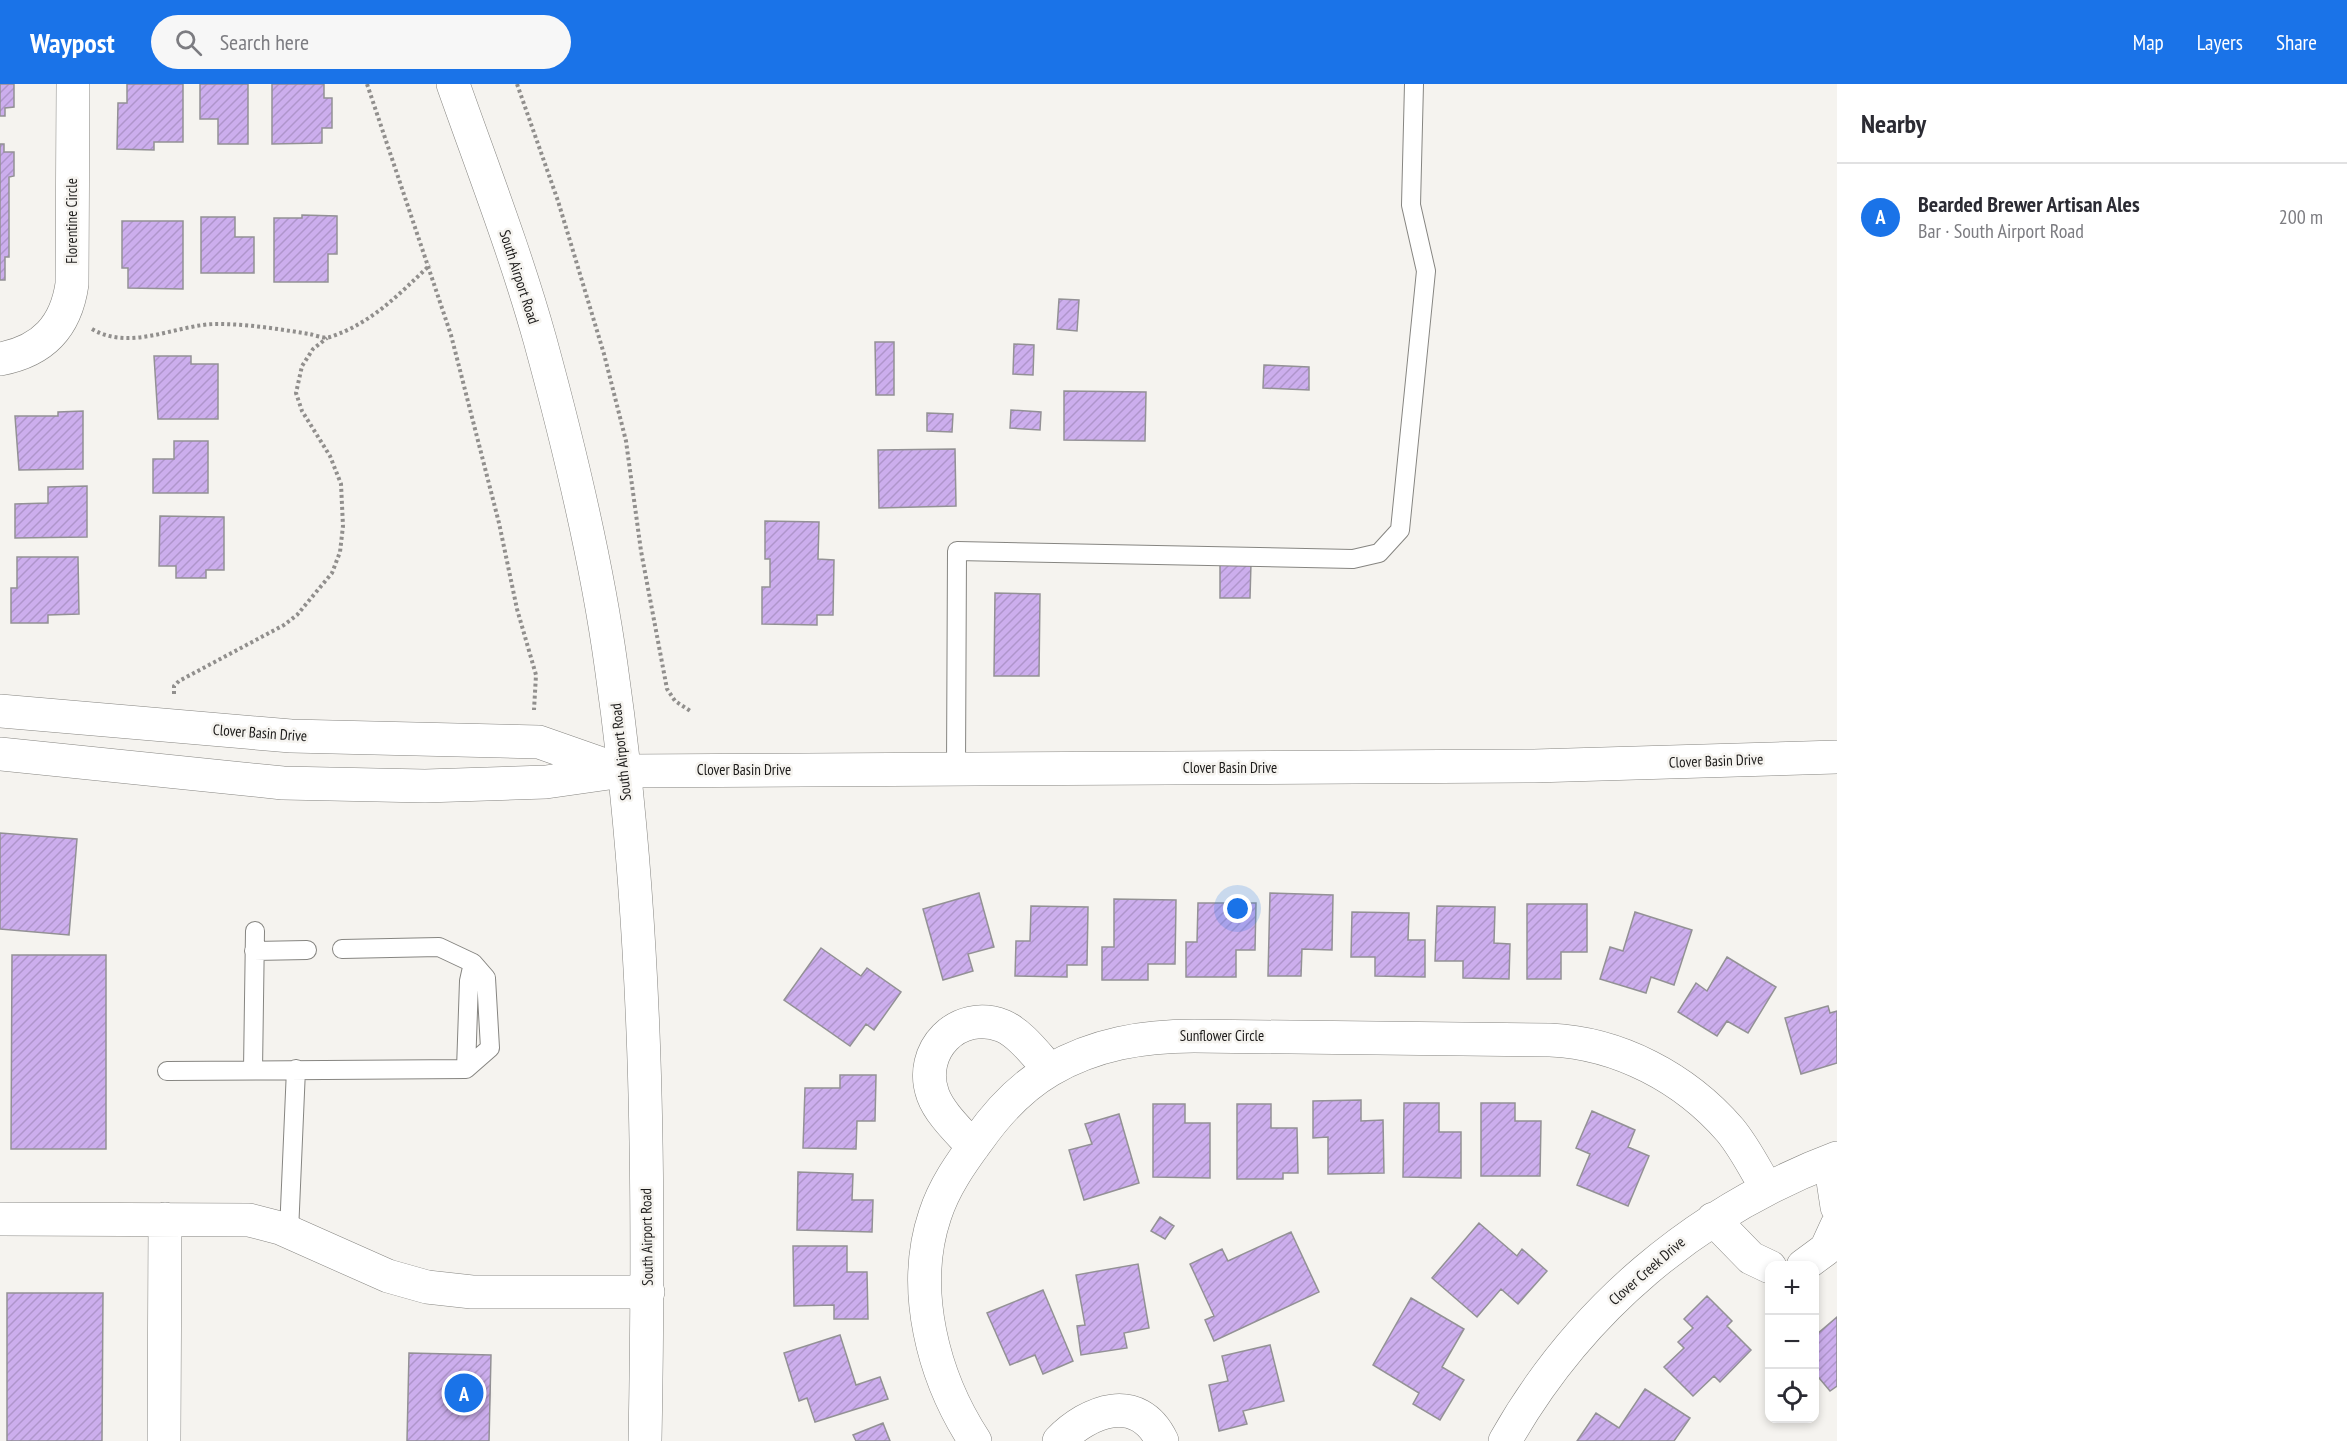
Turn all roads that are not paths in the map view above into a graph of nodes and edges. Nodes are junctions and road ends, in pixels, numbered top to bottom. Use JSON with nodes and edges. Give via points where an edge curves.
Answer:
{"nodes":[{"id":1,"x":73,"y":84,"type":"edge"},
{"id":2,"x":453,"y":84,"type":"edge"},
{"id":3,"x":1414,"y":84,"type":"edge"},
{"id":4,"x":0,"y":359,"type":"edge"},
{"id":5,"x":0,"y":711,"type":"edge"},
{"id":6,"x":0,"y":754,"type":"edge"},
{"id":7,"x":1837,"y":758,"type":"edge"},
{"id":8,"x":956,"y":769,"type":"junction"},
{"id":9,"x":623,"y":771,"type":"junction"},
{"id":10,"x":255,"y":931,"type":"dead end"},
{"id":11,"x":342,"y":949,"type":"dead end"},
{"id":12,"x":307,"y":950,"type":"dead end"},
{"id":13,"x":255,"y":951,"type":"junction"},
{"id":14,"x":296,"y":1069,"type":"junction"},
{"id":15,"x":253,"y":1070,"type":"junction"},
{"id":16,"x":1050,"y":1070,"type":"junction"},
{"id":17,"x":167,"y":1071,"type":"dead end"},
{"id":18,"x":973,"y":1147,"type":"junction"},
{"id":19,"x":1834,"y":1160,"type":"edge"},
{"id":20,"x":1767,"y":1189,"type":"junction"},
{"id":21,"x":1837,"y":1207,"type":"edge"},
{"id":22,"x":0,"y":1219,"type":"edge"},
{"id":23,"x":165,"y":1219,"type":"junction"},
{"id":24,"x":1713,"y":1219,"type":"junction"},
{"id":25,"x":1837,"y":1225,"type":"edge"},
{"id":26,"x":289,"y":1232,"type":"junction"},
{"id":27,"x":1810,"y":1261,"type":"edge"},
{"id":28,"x":1765,"y":1265,"type":"edge"},
{"id":29,"x":648,"y":1292,"type":"junction"},
{"id":30,"x":164,"y":1441,"type":"edge"},
{"id":31,"x":645,"y":1441,"type":"edge"},
{"id":32,"x":975,"y":1441,"type":"edge"},
{"id":33,"x":1059,"y":1441,"type":"edge"},
{"id":34,"x":1162,"y":1441,"type":"edge"},
{"id":35,"x":1505,"y":1441,"type":"edge"}],
"edges":[{"from":1,"to":4,"type":"street","name":"Florentine Circle","via":[[72,284],[65,314],[54,331],[36,344]]},
{"from":2,"to":9,"type":"street","name":"South Airport Road","via":[[540,338],[583,513],[611,664]]},
{"from":3,"to":8,"type":"lane","via":[[1411,205],[1426,271],[1400,530],[1379,553],[1353,560],[957,551]]},
{"from":5,"to":9,"type":"street","name":"Clover Basin Drive","via":[[291,736],[539,742]]},
{"from":6,"to":9,"type":"street","name":"Clover Basin Drive","via":[[284,783],[425,786],[535,782]]},
{"from":7,"to":8,"type":"street","name":"Clover Basin Drive","via":[[1534,766]]},
{"from":8,"to":9,"type":"street","name":"Clover Basin Drive"},
{"from":9,"to":29,"type":"street","name":"South Airport Road","via":[[642,972]]},
{"from":10,"to":13,"type":"lane"},
{"from":11,"to":14,"type":"lane","via":[[439,947],[473,963],[466,1069]]},
{"from":12,"to":13,"type":"lane"},
{"from":13,"to":15,"type":"lane"},
{"from":14,"to":15,"type":"lane"},
{"from":14,"to":26,"type":"lane"},
{"from":15,"to":17,"type":"lane"},
{"from":16,"to":18,"type":"street","name":"Sunflower Circle","via":[[1004,1108]]},
{"from":16,"to":18,"type":"street","via":[[1001,1025],[968,1025],[941,1041],[930,1062],[933,1094]]},
{"from":16,"to":20,"type":"street","name":"Sunflower Circle","via":[[1106,1046],[1151,1037],[1574,1042],[1648,1066],[1694,1096],[1730,1130]]},
{"from":18,"to":32,"type":"street","name":"Sunflower Circle","via":[[935,1213],[928,1237],[925,1286],[930,1332],[942,1375]]},
{"from":19,"to":20,"type":"street","name":"Clover Creek Drive"},
{"from":19,"to":21,"type":"street"},
{"from":20,"to":24,"type":"street","name":"Clover Creek Drive"},
{"from":22,"to":23,"type":"street"},
{"from":23,"to":26,"type":"street","via":[[249,1220]]},
{"from":23,"to":30,"type":"street"},
{"from":24,"to":28,"type":"street","via":[[1751,1258]]},
{"from":24,"to":35,"type":"street","name":"Clover Creek Drive","via":[[1660,1257],[1592,1322],[1541,1383]]},
{"from":25,"to":27,"type":"street","via":[[1826,1249]]},
{"from":26,"to":29,"type":"street","via":[[388,1276],[427,1287],[472,1292]]},
{"from":29,"to":31,"type":"street","name":"South Airport Road"},
{"from":33,"to":34,"type":"street","via":[[1090,1416],[1117,1411],[1133,1414],[1145,1422]]}]}
